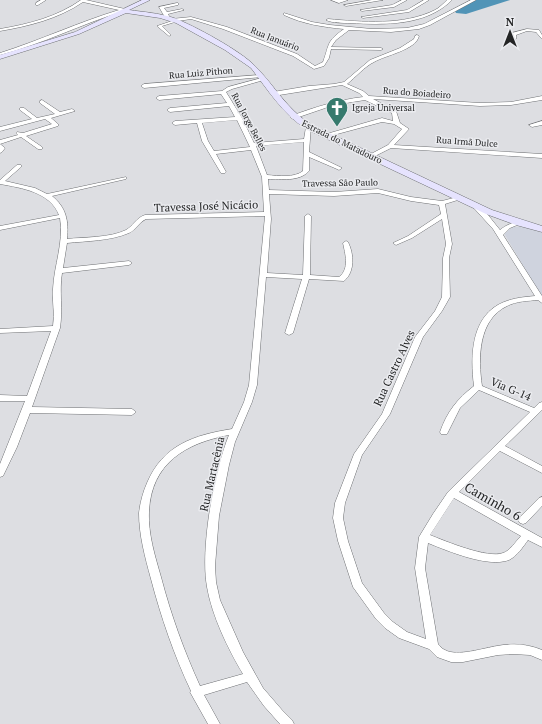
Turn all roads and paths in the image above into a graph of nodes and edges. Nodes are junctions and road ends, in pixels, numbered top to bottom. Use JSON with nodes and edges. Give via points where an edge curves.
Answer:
{"nodes":[{"id":1,"x":44,"y":0,"type":"edge"},
{"id":2,"x":147,"y":0,"type":"edge"},
{"id":3,"x":172,"y":0,"type":"edge"},
{"id":4,"x":333,"y":0,"type":"edge"},
{"id":5,"x":345,"y":0,"type":"edge"},
{"id":6,"x":380,"y":0,"type":"edge"},
{"id":7,"x":427,"y":0,"type":"edge"},
{"id":8,"x":450,"y":0,"type":"edge"},
{"id":9,"x":474,"y":0,"type":"edge"},
{"id":10,"x":83,"y":1,"type":"edge"},
{"id":11,"x":403,"y":2,"type":"edge"},
{"id":12,"x":37,"y":4,"type":"dead end"},
{"id":13,"x":177,"y":4,"type":"junction"},
{"id":14,"x":346,"y":5,"type":"dead end"},
{"id":15,"x":419,"y":6,"type":"junction"},
{"id":16,"x":426,"y":7,"type":"dead end"},
{"id":17,"x":432,"y":8,"type":"dead end"},
{"id":18,"x":439,"y":9,"type":"junction"},
{"id":19,"x":125,"y":10,"type":"junction"},
{"id":20,"x":182,"y":10,"type":"junction"},
{"id":21,"x":362,"y":10,"type":"dead end"},
{"id":22,"x":286,"y":14,"type":"dead end"},
{"id":23,"x":363,"y":17,"type":"dead end"},
{"id":24,"x":171,"y":18,"type":"junction"},
{"id":25,"x":184,"y":18,"type":"junction"},
{"id":26,"x":328,"y":20,"type":"dead end"},
{"id":27,"x":348,"y":28,"type":"junction"},
{"id":28,"x":0,"y":30,"type":"edge"},
{"id":29,"x":169,"y":35,"type":"dead end"},
{"id":30,"x":417,"y":36,"type":"dead end"},
{"id":31,"x":514,"y":38,"type":"dead end"},
{"id":32,"x":542,"y":38,"type":"edge"},
{"id":33,"x":329,"y":48,"type":"junction"},
{"id":34,"x":0,"y":54,"type":"edge"},
{"id":35,"x":0,"y":58,"type":"edge"},
{"id":36,"x":372,"y":61,"type":"junction"},
{"id":37,"x":261,"y":78,"type":"junction"},
{"id":38,"x":342,"y":84,"type":"junction"},
{"id":39,"x":144,"y":86,"type":"dead end"},
{"id":40,"x":223,"y":92,"type":"junction"},
{"id":41,"x":274,"y":94,"type":"junction"},
{"id":42,"x":159,"y":98,"type":"dead end"},
{"id":43,"x":367,"y":98,"type":"junction"},
{"id":44,"x":542,"y":98,"type":"edge"},
{"id":45,"x":42,"y":102,"type":"dead end"},
{"id":46,"x":230,"y":104,"type":"junction"},
{"id":47,"x":22,"y":109,"type":"dead end"},
{"id":48,"x":170,"y":110,"type":"dead end"},
{"id":49,"x":72,"y":111,"type":"dead end"},
{"id":50,"x":59,"y":114,"type":"junction"},
{"id":51,"x":46,"y":117,"type":"junction"},
{"id":52,"x":293,"y":117,"type":"junction"},
{"id":53,"x":239,"y":118,"type":"junction"},
{"id":54,"x":36,"y":120,"type":"junction"},
{"id":55,"x":199,"y":121,"type":"junction"},
{"id":56,"x":175,"y":123,"type":"dead end"},
{"id":57,"x":397,"y":123,"type":"junction"},
{"id":58,"x":542,"y":123,"type":"edge"},
{"id":59,"x":532,"y":125,"type":"dead end"},
{"id":60,"x":11,"y":126,"type":"junction"},
{"id":61,"x":309,"y":127,"type":"junction"},
{"id":62,"x":0,"y":129,"type":"edge"},
{"id":63,"x":23,"y":135,"type":"junction"},
{"id":64,"x":326,"y":135,"type":"junction"},
{"id":65,"x":307,"y":140,"type":"junction"},
{"id":66,"x":1,"y":146,"type":"edge"},
{"id":67,"x":253,"y":146,"type":"junction"},
{"id":68,"x":390,"y":146,"type":"junction"},
{"id":69,"x":40,"y":148,"type":"dead end"},
{"id":70,"x":210,"y":153,"type":"junction"},
{"id":71,"x":306,"y":153,"type":"junction"},
{"id":72,"x":371,"y":156,"type":"junction"},
{"id":73,"x":542,"y":156,"type":"edge"},
{"id":74,"x":19,"y":166,"type":"dead end"},
{"id":75,"x":339,"y":168,"type":"dead end"},
{"id":76,"x":223,"y":172,"type":"dead end"},
{"id":77,"x":265,"y":177,"type":"junction"},
{"id":78,"x":124,"y":178,"type":"dead end"},
{"id":79,"x":1,"y":182,"type":"edge"},
{"id":80,"x":266,"y":192,"type":"junction"},
{"id":81,"x":46,"y":196,"type":"junction"},
{"id":82,"x":461,"y":198,"type":"junction"},
{"id":83,"x":442,"y":203,"type":"junction"},
{"id":84,"x":473,"y":204,"type":"junction"},
{"id":85,"x":268,"y":214,"type":"junction"},
{"id":86,"x":444,"y":215,"type":"junction"},
{"id":87,"x":63,"y":216,"type":"junction"},
{"id":88,"x":308,"y":216,"type":"dead end"},
{"id":89,"x":519,"y":223,"type":"junction"},
{"id":90,"x":0,"y":228,"type":"edge"},
{"id":91,"x":542,"y":229,"type":"edge"},
{"id":92,"x":500,"y":234,"type":"junction"},
{"id":93,"x":63,"y":241,"type":"junction"},
{"id":94,"x":396,"y":243,"type":"dead end"},
{"id":95,"x":346,"y":244,"type":"dead end"},
{"id":96,"x":129,"y":263,"type":"dead end"},
{"id":97,"x":59,"y":271,"type":"junction"},
{"id":98,"x":262,"y":275,"type":"junction"},
{"id":99,"x":306,"y":277,"type":"junction"},
{"id":100,"x":541,"y":300,"type":"edge"},
{"id":101,"x":56,"y":328,"type":"junction"},
{"id":102,"x":0,"y":331,"type":"edge"},
{"id":103,"x":289,"y":333,"type":"dead end"},
{"id":104,"x":478,"y":387,"type":"junction"},
{"id":105,"x":0,"y":398,"type":"edge"},
{"id":106,"x":31,"y":399,"type":"junction"},
{"id":107,"x":539,"y":408,"type":"edge"},
{"id":108,"x":28,"y":410,"type":"junction"},
{"id":109,"x":132,"y":412,"type":"dead end"},
{"id":110,"x":235,"y":431,"type":"junction"},
{"id":111,"x":444,"y":432,"type":"dead end"},
{"id":112,"x":499,"y":447,"type":"junction"},
{"id":113,"x":542,"y":470,"type":"edge"},
{"id":114,"x":0,"y":474,"type":"edge"},
{"id":115,"x":453,"y":493,"type":"junction"},
{"id":116,"x":541,"y":503,"type":"edge"},
{"id":117,"x":523,"y":520,"type":"dead end"},
{"id":118,"x":527,"y":535,"type":"junction"},
{"id":119,"x":424,"y":537,"type":"junction"},
{"id":120,"x":542,"y":543,"type":"edge"},
{"id":121,"x":433,"y":646,"type":"junction"},
{"id":122,"x":542,"y":655,"type":"edge"},
{"id":123,"x":249,"y":677,"type":"junction"},
{"id":124,"x":196,"y":692,"type":"junction"},
{"id":125,"x":214,"y":724,"type":"edge"},
{"id":126,"x":288,"y":724,"type":"edge"}],
"edges":[{"from":1,"to":12,"type":"street"},
{"from":2,"to":19,"type":"main road"},
{"from":3,"to":13,"type":"street"},
{"from":4,"to":5,"type":"street"},
{"from":6,"to":14,"type":"street"},
{"from":7,"to":15,"type":"street"},
{"from":8,"to":18,"type":"street"},
{"from":9,"to":27,"type":"street","via":[[420,28],[396,31]]},
{"from":10,"to":19,"type":"street"},
{"from":10,"to":28,"type":"street","via":[[45,20]]},
{"from":11,"to":15,"type":"street"},
{"from":11,"to":21,"type":"street"},
{"from":13,"to":20,"type":"street"},
{"from":13,"to":24,"type":"street","via":[[161,7]]},
{"from":15,"to":16,"type":"street"},
{"from":15,"to":23,"type":"street","via":[[403,12]]},
{"from":17,"to":18,"type":"street"},
{"from":18,"to":26,"type":"street","via":[[414,17],[383,22]]},
{"from":19,"to":24,"type":"main road","name":"Estrada do Matadouro"},
{"from":19,"to":34,"type":"street"},
{"from":19,"to":35,"type":"main road","via":[[77,33]]},
{"from":20,"to":24,"type":"street"},
{"from":20,"to":25,"type":"street"},
{"from":22,"to":27,"type":"street","via":[[304,21]]},
{"from":24,"to":25,"type":"street","name":"Rua Januário"},
{"from":24,"to":29,"type":"street","via":[[159,26]]},
{"from":24,"to":37,"type":"main road","name":"Estrada do Matadouro","via":[[246,61]]},
{"from":25,"to":33,"type":"street","name":"Rua Januário","via":[[231,30],[295,55],[314,68],[325,62]]},
{"from":27,"to":33,"type":"street","name":"Rua Januário"},
{"from":30,"to":36,"type":"street","via":[[409,45]]},
{"from":31,"to":32,"type":"street","via":[[514,34],[530,30],[537,31]]},
{"from":33,"to":36,"type":"street","via":[[381,49]]},
{"from":36,"to":38,"type":"street"},
{"from":37,"to":39,"type":"street","name":"Rua Luiz Pithon"},
{"from":37,"to":40,"type":"street","name":"Rua Jorge Belles"},
{"from":37,"to":41,"type":"main road","name":"Estrada do Matadouro"},
{"from":38,"to":41,"type":"street"},
{"from":38,"to":43,"type":"street","via":[[361,92]]},
{"from":40,"to":42,"type":"street"},
{"from":40,"to":46,"type":"street","name":"Rua Jorge Belles"},
{"from":41,"to":52,"type":"main road","name":"Estrada do Matadouro"},
{"from":43,"to":44,"type":"street","name":"Rua do Boiadeiro","via":[[492,105]]},
{"from":43,"to":52,"type":"street","name":"Rua do Boiadeiro","via":[[340,102]]},
{"from":43,"to":57,"type":"street","via":[[394,112]]},
{"from":45,"to":50,"type":"street"},
{"from":46,"to":48,"type":"street"},
{"from":46,"to":53,"type":"street","name":"Rua Jorge Belles"},
{"from":47,"to":54,"type":"street"},
{"from":49,"to":50,"type":"street"},
{"from":50,"to":51,"type":"street"},
{"from":51,"to":54,"type":"street"},
{"from":51,"to":63,"type":"street","via":[[56,125]]},
{"from":52,"to":61,"type":"main road","name":"Estrada do Matadouro"},
{"from":53,"to":55,"type":"street"},
{"from":53,"to":67,"type":"street","name":"Rua Jorge Belles"},
{"from":54,"to":60,"type":"street"},
{"from":55,"to":56,"type":"street"},
{"from":55,"to":70,"type":"street","via":[[201,133]]},
{"from":57,"to":64,"type":"street","via":[[378,121]]},
{"from":57,"to":68,"type":"street","via":[[406,129]]},
{"from":58,"to":59,"type":"street"},
{"from":60,"to":62,"type":"street"},
{"from":60,"to":63,"type":"street"},
{"from":61,"to":64,"type":"main road","name":"Estrada do Matadouro"},
{"from":61,"to":65,"type":"street"},
{"from":63,"to":66,"type":"street"},
{"from":63,"to":69,"type":"street"},
{"from":64,"to":72,"type":"main road","name":"Estrada do Matadouro"},
{"from":65,"to":67,"type":"street"},
{"from":65,"to":71,"type":"street"},
{"from":67,"to":70,"type":"street"},
{"from":67,"to":77,"type":"street","name":"Rua Jorge Belles"},
{"from":68,"to":72,"type":"street"},
{"from":68,"to":73,"type":"street","name":"Rua Irmã Dulce"},
{"from":70,"to":76,"type":"street"},
{"from":71,"to":75,"type":"street"},
{"from":71,"to":77,"type":"street","via":[[306,171],[302,175]]},
{"from":72,"to":82,"type":"main road","name":"Estrada do Matadouro"},
{"from":74,"to":79,"type":"street"},
{"from":77,"to":80,"type":"street","name":"Rua Martacênia"},
{"from":78,"to":81,"type":"street"},
{"from":79,"to":81,"type":"street"},
{"from":80,"to":83,"type":"street","name":"Travessa São Paulo","via":[[334,194],[378,191]]},
{"from":80,"to":85,"type":"street","name":"Rua Martacênia"},
{"from":81,"to":87,"type":"street","via":[[58,205]]},
{"from":82,"to":83,"type":"street","name":"Travessa São Paulo"},
{"from":82,"to":84,"type":"main road","name":"Estrada do Matadouro"},
{"from":83,"to":86,"type":"street","name":"Rua Castro Alves"},
{"from":84,"to":89,"type":"main road","name":"Estrada do Matadouro"},
{"from":84,"to":92,"type":"street"},
{"from":85,"to":93,"type":"street","name":"Travessa José Nicácio","via":[[145,217],[122,234]]},
{"from":85,"to":98,"type":"street","name":"Rua Martacênia"},
{"from":86,"to":94,"type":"street"},
{"from":86,"to":121,"type":"street","name":"Rua Castro Alves","via":[[449,244],[446,258],[446,297],[420,337],[386,414],[358,454],[340,503],[338,518],[358,584],[380,616],[403,635]]},
{"from":87,"to":90,"type":"street"},
{"from":87,"to":93,"type":"street"},
{"from":88,"to":99,"type":"street"},
{"from":89,"to":91,"type":"main road","name":"Estrada do Matadouro"},
{"from":89,"to":92,"type":"street","via":[[508,227]]},
{"from":92,"to":100,"type":"street"},
{"from":93,"to":97,"type":"street"},
{"from":95,"to":99,"type":"street","via":[[350,257],[343,278]]},
{"from":96,"to":97,"type":"street"},
{"from":97,"to":101,"type":"street","via":[[56,285]]},
{"from":98,"to":99,"type":"street"},
{"from":98,"to":110,"type":"street","name":"Rua Martacênia","via":[[253,385],[250,400]]},
{"from":99,"to":103,"type":"street"},
{"from":100,"to":104,"type":"street","via":[[510,302],[496,310],[488,319],[477,341],[475,366]]},
{"from":101,"to":102,"type":"street"},
{"from":101,"to":106,"type":"street"},
{"from":104,"to":107,"type":"street","name":"Via G-14"},
{"from":104,"to":111,"type":"street","via":[[459,401]]},
{"from":105,"to":106,"type":"street"},
{"from":106,"to":108,"type":"street"},
{"from":107,"to":112,"type":"street"},
{"from":108,"to":109,"type":"street"},
{"from":108,"to":114,"type":"street"},
{"from":110,"to":123,"type":"street","name":"Rua Martacênia","via":[[228,450],[217,502],[210,553],[211,583],[217,607]]},
{"from":110,"to":124,"type":"street","via":[[194,440],[173,454],[163,463],[146,497],[146,531],[161,600]]},
{"from":112,"to":113,"type":"street"},
{"from":112,"to":115,"type":"street"},
{"from":115,"to":118,"type":"street","name":"Caminho 6"},
{"from":115,"to":119,"type":"street"},
{"from":116,"to":117,"type":"street"},
{"from":118,"to":119,"type":"street","via":[[508,555],[496,558],[457,550]]},
{"from":118,"to":120,"type":"street","name":"Caminho 6"},
{"from":119,"to":121,"type":"street","via":[[420,568]]},
{"from":121,"to":122,"type":"street","name":"Rua Castro Alves","via":[[441,654],[463,658],[513,649],[531,650]]},
{"from":123,"to":124,"type":"street"},
{"from":123,"to":126,"type":"street","name":"Rua Martacênia"},
{"from":124,"to":125,"type":"street"}]}
